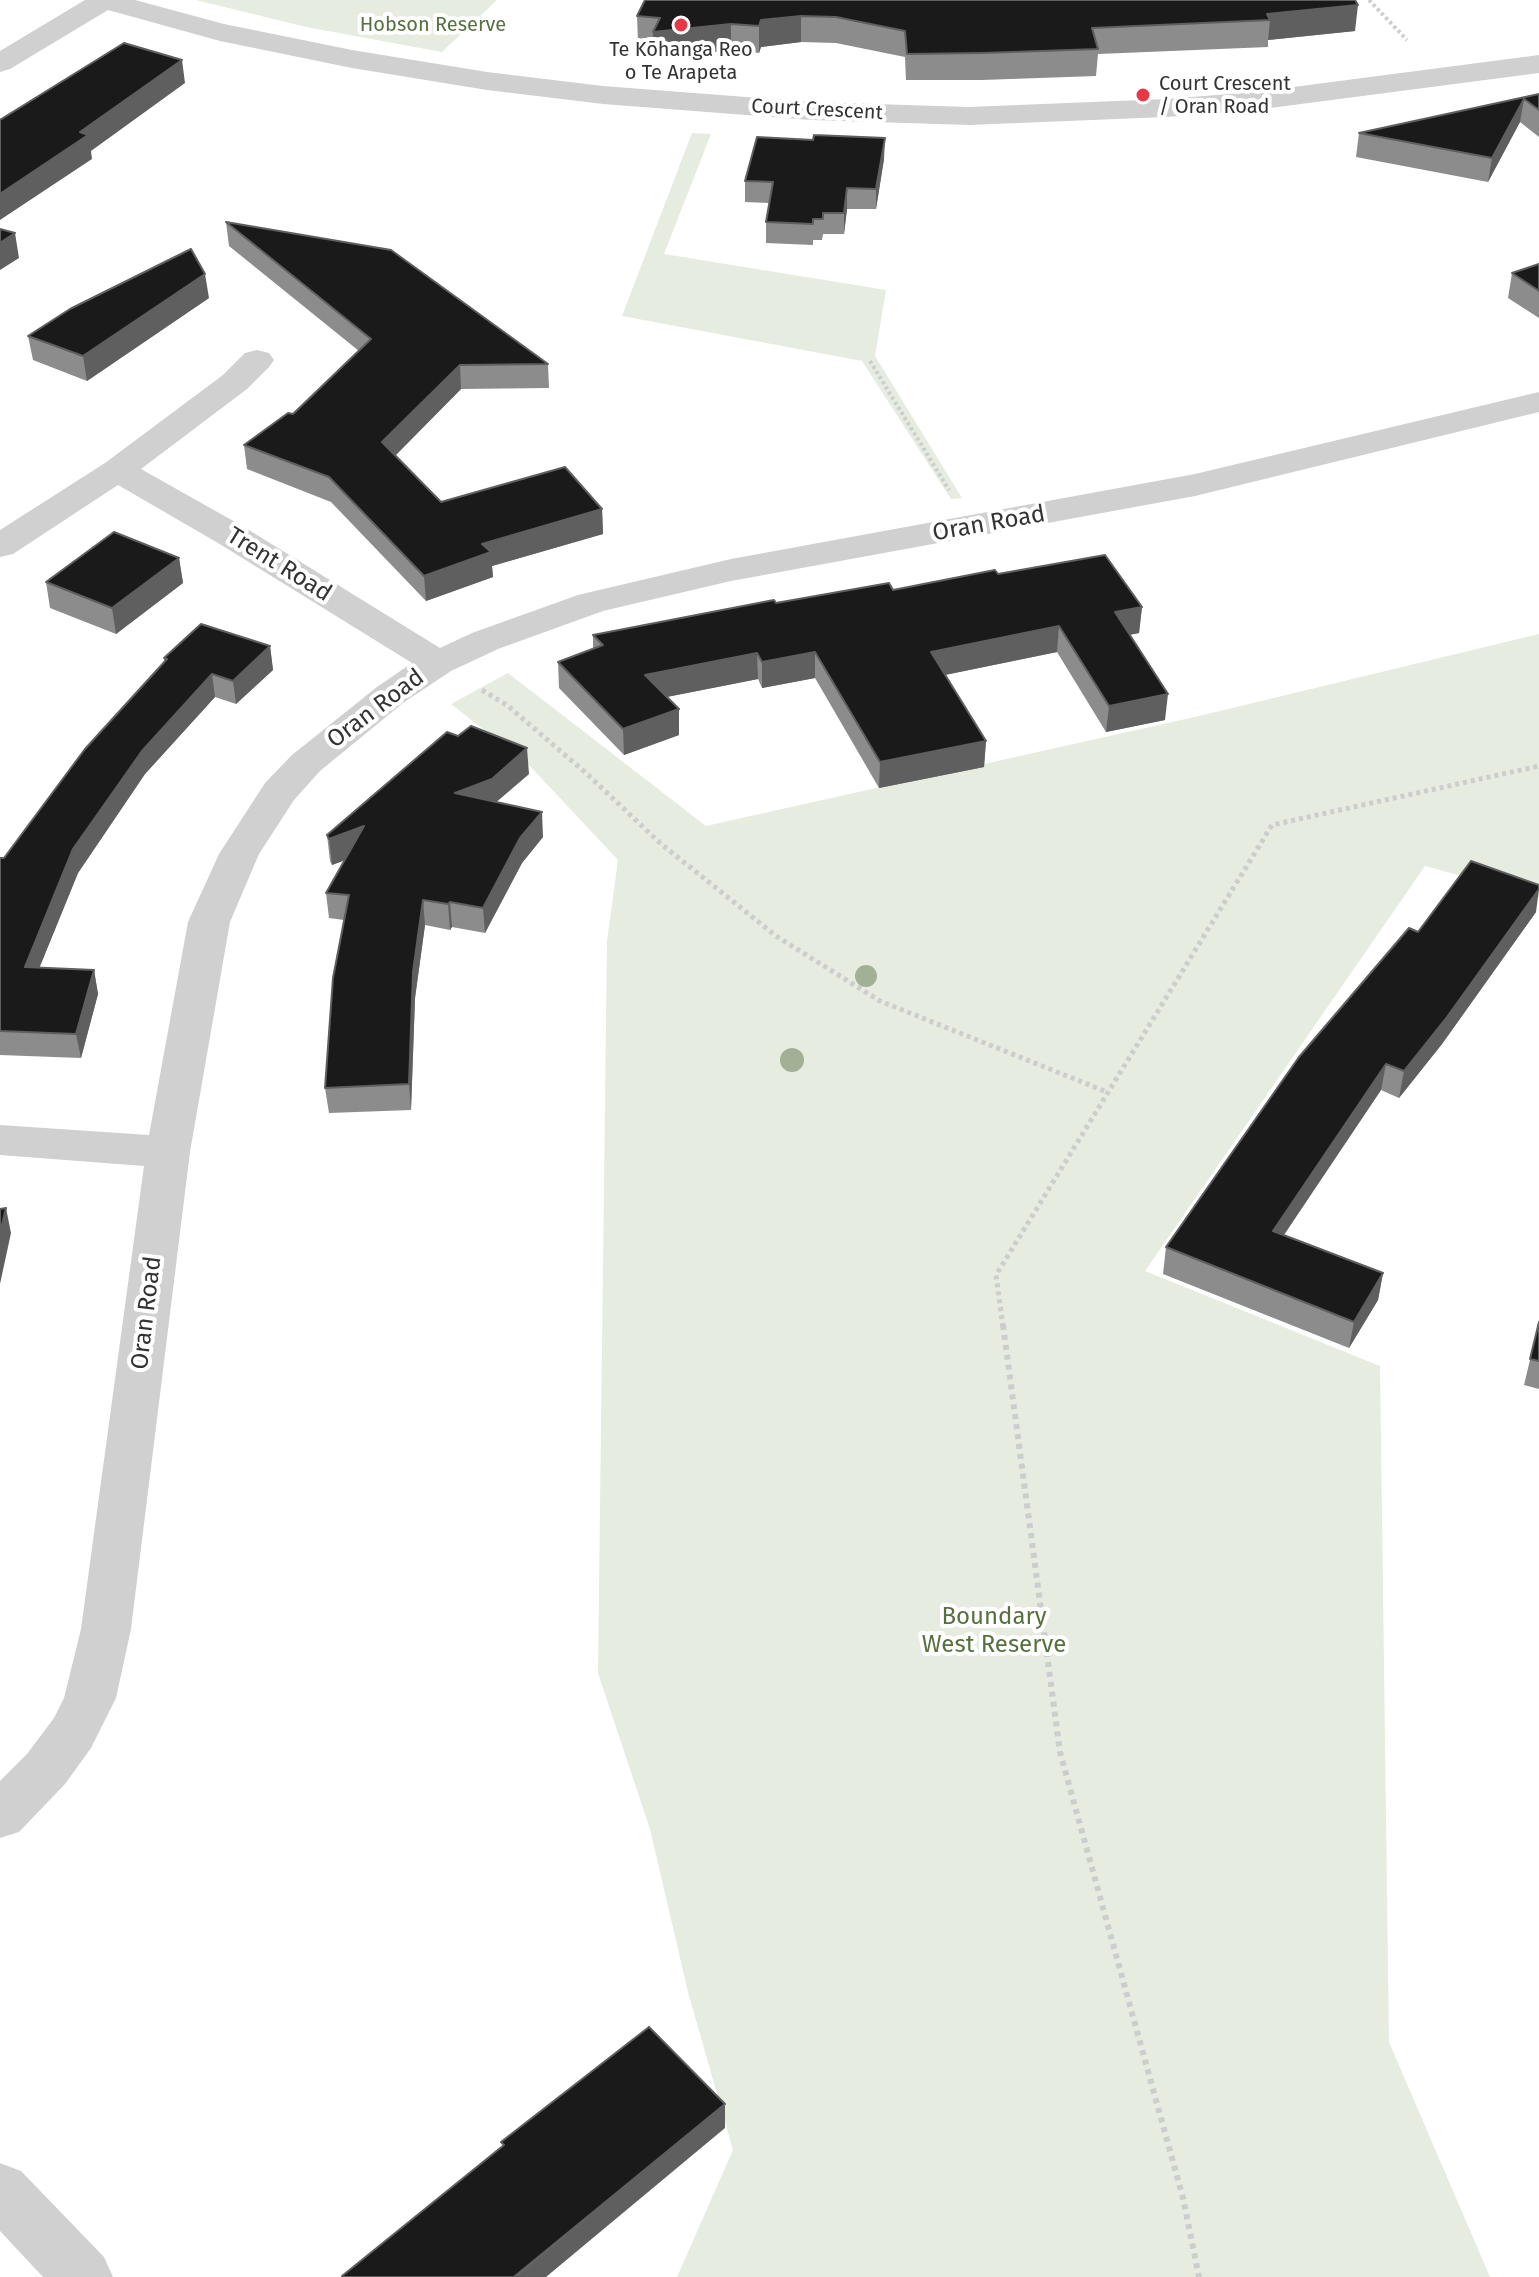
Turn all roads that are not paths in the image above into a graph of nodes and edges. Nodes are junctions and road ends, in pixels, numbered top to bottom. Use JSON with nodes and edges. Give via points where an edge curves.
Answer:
{"nodes":[{"id":1,"x":104,"y":0,"type":"edge"},
{"id":2,"x":0,"y":63,"type":"edge"},
{"id":3,"x":1539,"y":64,"type":"edge"},
{"id":4,"x":257,"y":360,"type":"dead end"},
{"id":5,"x":1539,"y":402,"type":"edge"},
{"id":6,"x":117,"y":470,"type":"junction"},
{"id":7,"x":0,"y":546,"type":"edge"},
{"id":8,"x":438,"y":663,"type":"junction"},
{"id":9,"x":0,"y":1140,"type":"edge"},
{"id":10,"x":168,"y":1152,"type":"junction"},
{"id":11,"x":0,"y":1816,"type":"edge"},
{"id":12,"x":0,"y":2190,"type":"edge"},
{"id":13,"x":83,"y":2277,"type":"edge"}],
"edges":[{"from":1,"to":2,"type":"street"},
{"from":1,"to":3,"type":"street","name":"Court Crescent","via":[[220,32],[487,81],[811,111],[969,116],[1166,108]]},
{"from":4,"to":6,"type":"street"},
{"from":5,"to":8,"type":"street","name":"Oran Road","via":[[1136,497],[665,583],[532,623]]},
{"from":6,"to":7,"type":"street"},
{"from":6,"to":8,"type":"street","name":"Trent Road"},
{"from":8,"to":10,"type":"street","name":"Oran Road","via":[[306,763],[279,792],[239,854],[209,922]]},
{"from":9,"to":10,"type":"street"},
{"from":10,"to":11,"type":"street","name":"Oran Road","via":[[106,1629],[90,1698],[46,1769]]},
{"from":12,"to":13,"type":"street"}]}
